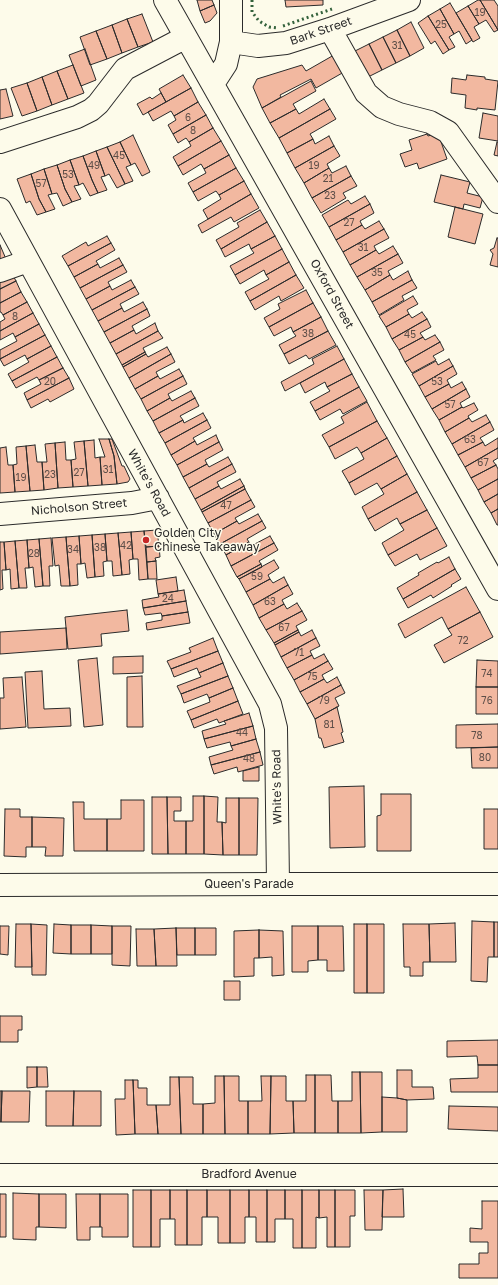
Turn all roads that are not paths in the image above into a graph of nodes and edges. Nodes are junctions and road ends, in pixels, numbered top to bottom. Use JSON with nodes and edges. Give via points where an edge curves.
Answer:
{"nodes":[{"id":1,"x":165,"y":0,"type":"edge"},
{"id":2,"x":231,"y":0,"type":"edge"},
{"id":3,"x":409,"y":0,"type":"edge"},
{"id":4,"x":330,"y":29,"type":"junction"},
{"id":5,"x":186,"y":37,"type":"junction"},
{"id":6,"x":231,"y":42,"type":"junction"},
{"id":7,"x":213,"y":84,"type":"junction"},
{"id":8,"x":0,"y":142,"type":"edge"},
{"id":9,"x":498,"y":202,"type":"edge"},
{"id":10,"x":0,"y":209,"type":"edge"},
{"id":11,"x":28,"y":261,"type":"junction"},
{"id":12,"x":0,"y":271,"type":"edge"},
{"id":13,"x":158,"y":498,"type":"junction"},
{"id":14,"x":0,"y":514,"type":"edge"},
{"id":15,"x":498,"y":589,"type":"edge"},
{"id":16,"x":278,"y":884,"type":"junction"},
{"id":17,"x":498,"y":884,"type":"edge"},
{"id":18,"x":0,"y":885,"type":"edge"},
{"id":19,"x":0,"y":1175,"type":"edge"},
{"id":20,"x":498,"y":1175,"type":"edge"}],
"edges":[{"from":1,"to":5,"type":"street","name":"Oxford Street"},
{"from":2,"to":6,"type":"street"},
{"from":3,"to":4,"type":"street","name":"Bark Street"},
{"from":4,"to":6,"type":"street","name":"Bark Street","via":[[286,43],[258,46]]},
{"from":4,"to":9,"type":"street","via":[[366,93],[382,107],[430,122],[448,132]]},
{"from":5,"to":7,"type":"street","name":"Oxford Street"},
{"from":5,"to":8,"type":"street","via":[[126,69],[91,110]]},
{"from":6,"to":7,"type":"street","via":[[226,64]]},
{"from":7,"to":15,"type":"street","name":"Oxford Street"},
{"from":10,"to":11,"type":"street","name":"White's Road"},
{"from":11,"to":12,"type":"street"},
{"from":11,"to":13,"type":"street","name":"White's Road"},
{"from":13,"to":14,"type":"street","name":"Nicholson Street","via":[[132,503]]},
{"from":13,"to":16,"type":"street","name":"White's Road","via":[[270,704],[276,728]]},
{"from":16,"to":17,"type":"street","name":"Queen's Parade"},
{"from":16,"to":18,"type":"street","name":"Queen's Parade"},
{"from":19,"to":20,"type":"street","name":"Bradford Avenue"}]}
